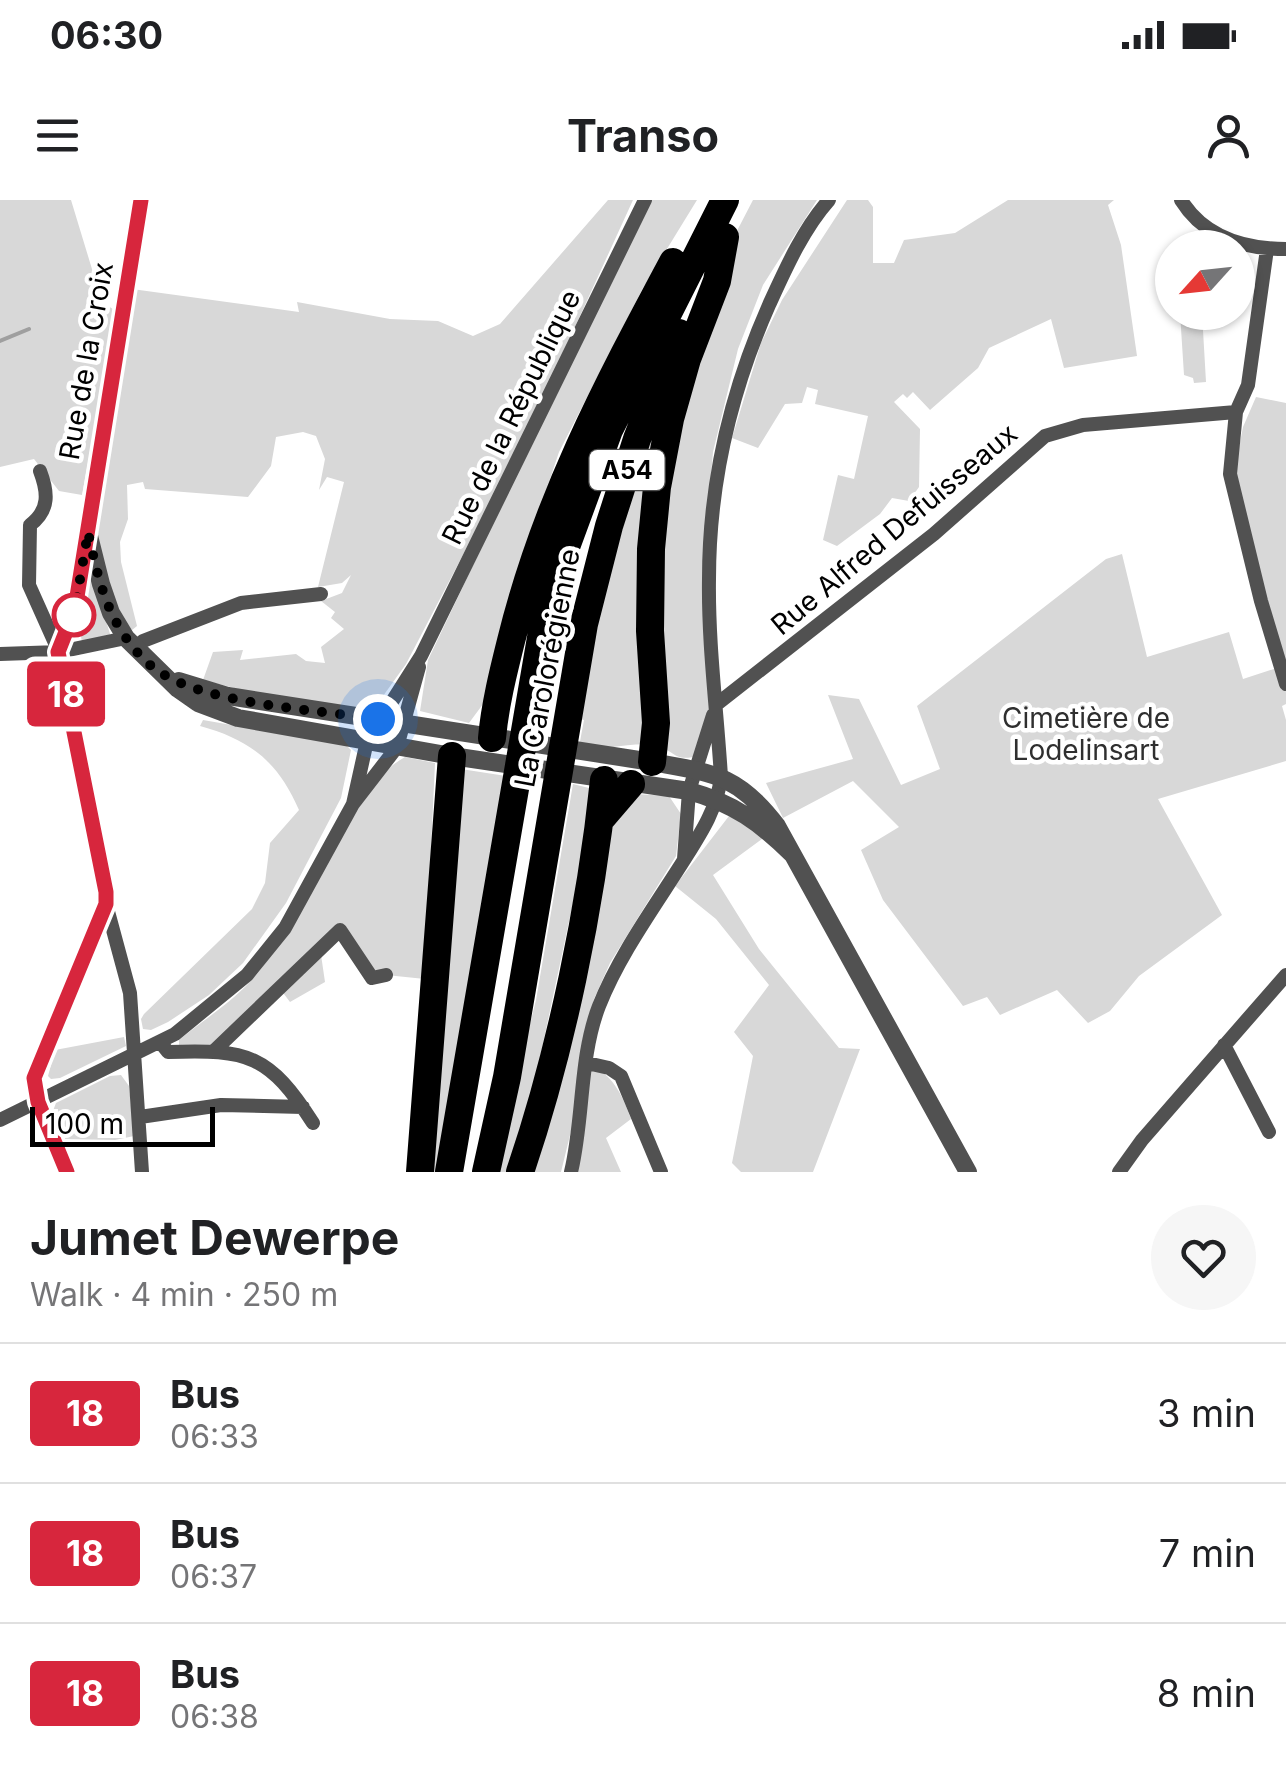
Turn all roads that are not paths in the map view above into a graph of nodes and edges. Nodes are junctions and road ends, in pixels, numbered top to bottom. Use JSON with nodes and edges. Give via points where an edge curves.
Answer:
{"nodes":[{"id":1,"x":142,"y":200,"type":"edge"},
{"id":2,"x":645,"y":200,"type":"edge"},
{"id":3,"x":724,"y":200,"type":"edge"},
{"id":4,"x":746,"y":200,"type":"edge"},
{"id":5,"x":829,"y":200,"type":"edge"},
{"id":6,"x":1182,"y":200,"type":"edge"},
{"id":7,"x":725,"y":237,"type":"junction"},
{"id":8,"x":1266,"y":249,"type":"junction"},
{"id":9,"x":1286,"y":250,"type":"edge"},
{"id":10,"x":1236,"y":412,"type":"junction"},
{"id":11,"x":40,"y":471,"type":"dead end"},
{"id":12,"x":88,"y":532,"type":"junction"},
{"id":13,"x":321,"y":594,"type":"dead end"},
{"id":14,"x":130,"y":643,"type":"junction"},
{"id":15,"x":58,"y":652,"type":"junction"},
{"id":16,"x":0,"y":654,"type":"edge"},
{"id":17,"x":422,"y":656,"type":"junction"},
{"id":18,"x":160,"y":672,"type":"junction"},
{"id":19,"x":1286,"y":684,"type":"edge"},
{"id":20,"x":717,"y":704,"type":"junction"},
{"id":21,"x":549,"y":713,"type":"junction"},
{"id":22,"x":378,"y":719,"type":"junction"},
{"id":23,"x":406,"y":723,"type":"junction"},
{"id":24,"x":367,"y":741,"type":"junction"},
{"id":25,"x":488,"y":746,"type":"junction"},
{"id":26,"x":397,"y":747,"type":"junction"},
{"id":27,"x":578,"y":752,"type":"junction"},
{"id":28,"x":452,"y":756,"type":"junction"},
{"id":29,"x":652,"y":762,"type":"junction"},
{"id":30,"x":695,"y":770,"type":"junction"},
{"id":31,"x":721,"y":776,"type":"junction"},
{"id":32,"x":617,"y":782,"type":"junction"},
{"id":33,"x":689,"y":791,"type":"junction"},
{"id":34,"x":718,"y":799,"type":"junction"},
{"id":35,"x":353,"y":804,"type":"junction"},
{"id":36,"x":534,"y":805,"type":"junction"},
{"id":37,"x":792,"y":855,"type":"junction"},
{"id":38,"x":684,"y":860,"type":"junction"},
{"id":39,"x":106,"y":904,"type":"junction"},
{"id":40,"x":386,"y":975,"type":"dead end"},
{"id":41,"x":1284,"y":982,"type":"edge"},
{"id":42,"x":160,"y":1042,"type":"junction"},
{"id":43,"x":1224,"y":1045,"type":"junction"},
{"id":44,"x":215,"y":1050,"type":"junction"},
{"id":45,"x":136,"y":1056,"type":"junction"},
{"id":46,"x":587,"y":1063,"type":"junction"},
{"id":47,"x":38,"y":1102,"type":"junction"},
{"id":48,"x":302,"y":1107,"type":"junction"},
{"id":49,"x":140,"y":1117,"type":"junction"},
{"id":50,"x":0,"y":1120,"type":"edge"},
{"id":51,"x":313,"y":1123,"type":"dead end"},
{"id":52,"x":1269,"y":1132,"type":"dead end"},
{"id":53,"x":68,"y":1172,"type":"edge"},
{"id":54,"x":142,"y":1172,"type":"edge"},
{"id":55,"x":420,"y":1172,"type":"edge"},
{"id":56,"x":448,"y":1172,"type":"edge"},
{"id":57,"x":466,"y":1172,"type":"edge"},
{"id":58,"x":486,"y":1172,"type":"edge"},
{"id":59,"x":520,"y":1172,"type":"edge"},
{"id":60,"x":570,"y":1172,"type":"edge"},
{"id":61,"x":661,"y":1172,"type":"edge"},
{"id":62,"x":968,"y":1172,"type":"edge"},
{"id":63,"x":1119,"y":1172,"type":"edge"}],
"edges":[{"from":1,"to":12,"type":"street","name":"Rue de la Croix"},
{"from":2,"to":17,"type":"street","name":"Rue de la République"},
{"from":3,"to":21,"type":"highway","name":"La Carolorégienne","number":"A54","via":[[651,350],[619,439],[577,577]]},
{"from":3,"to":25,"type":"highway","via":[[681,247],[570,461],[544,529]]},
{"from":4,"to":7,"type":"highway","name":"La Carolorégienne","number":"A54"},
{"from":5,"to":20,"type":"street","via":[[780,280],[725,432],[708,579]]},
{"from":6,"to":8,"type":"street","via":[[1214,234]]},
{"from":7,"to":21,"type":"highway","name":"La Carolorégienne","number":"A54","via":[[668,356],[584,624]]},
{"from":7,"to":29,"type":"highway","via":[[717,281],[670,419],[657,487],[650,549]]},
{"from":8,"to":9,"type":"street"},
{"from":8,"to":10,"type":"street","via":[[1248,386]]},
{"from":10,"to":19,"type":"street","via":[[1230,474]]},
{"from":10,"to":20,"type":"street","name":"Rue Alfred Defuisseaux","via":[[1084,424],[1045,436],[922,544]]},
{"from":11,"to":15,"type":"street","via":[[48,493],[40,518],[30,525],[28,585]]},
{"from":12,"to":14,"type":"street","name":"Rue de la Croix","via":[[111,613]]},
{"from":12,"to":15,"type":"street","name":"Rue de la Croix","via":[[73,621]]},
{"from":13,"to":14,"type":"street","via":[[241,604]]},
{"from":14,"to":15,"type":"street"},
{"from":14,"to":18,"type":"street","name":"Rue de la Croix"},
{"from":15,"to":16,"type":"street"},
{"from":15,"to":39,"type":"street"},
{"from":17,"to":22,"type":"street","name":"Rue de la République"},
{"from":17,"to":23,"type":"street","name":"Rue de la République"},
{"from":18,"to":22,"type":"street","name":"Rue de la Croix","via":[[228,696]]},
{"from":18,"to":24,"type":"street","name":"Rue de la Croix","via":[[198,703],[238,718]]},
{"from":20,"to":30,"type":"street"},
{"from":20,"to":31,"type":"street"},
{"from":21,"to":36,"type":"highway","name":"La Carolorégienne","number":"A54"},
{"from":22,"to":23,"type":"street","name":"Rue de la Croix"},
{"from":22,"to":24,"type":"street","name":"Rue de la République"},
{"from":23,"to":25,"type":"street","name":"Rue de la Croix"},
{"from":23,"to":26,"type":"street","name":"Rue de la République"},
{"from":24,"to":26,"type":"street","name":"Rue de la Croix"},
{"from":24,"to":35,"type":"street","name":"Rue de la République"},
{"from":25,"to":27,"type":"street","name":"Rue de la Croix"},
{"from":25,"to":28,"type":"street","name":"Rue de la Croix"},
{"from":25,"to":28,"type":"street"},
{"from":25,"to":32,"type":"street","name":"Rue de la Croix","via":[[541,770]]},
{"from":26,"to":28,"type":"street","name":"Rue de la Croix"},
{"from":26,"to":35,"type":"street","name":"Rue de la République"},
{"from":27,"to":29,"type":"street","name":"Rue de la Croix"},
{"from":27,"to":32,"type":"street"},
{"from":28,"to":55,"type":"highway"},
{"from":29,"to":30,"type":"street","name":"Rue de la Croix"},
{"from":29,"to":32,"type":"street"},
{"from":30,"to":31,"type":"street","name":"Rue de la Croix"},
{"from":30,"to":33,"type":"street"},
{"from":31,"to":34,"type":"street"},
{"from":31,"to":37,"type":"street","via":[[762,806]]},
{"from":32,"to":33,"type":"street","name":"Rue de la Croix"},
{"from":32,"to":59,"type":"highway","via":[[600,820],[566,1002]]},
{"from":33,"to":34,"type":"street","name":"Rue de la Croix"},
{"from":33,"to":38,"type":"street"},
{"from":34,"to":37,"type":"street","name":"Rue de la Croix","via":[[766,828]]},
{"from":34,"to":38,"type":"street"},
{"from":35,"to":42,"type":"street","name":"Rue de la République","via":[[259,962],[201,1016]]},
{"from":36,"to":56,"type":"highway","name":"La Carolorégienne","number":"A54"},
{"from":36,"to":57,"type":"highway","name":"La Carolorégienne","number":"A54","via":[[490,1071]]},
{"from":36,"to":58,"type":"highway","name":"La Carolorégienne","number":"A54","via":[[507,1077]]},
{"from":37,"to":62,"type":"street"},
{"from":38,"to":46,"type":"street","via":[[612,978]]},
{"from":39,"to":45,"type":"street","via":[[128,981]]},
{"from":39,"to":47,"type":"street","via":[[36,1072]]},
{"from":40,"to":44,"type":"street","via":[[372,978],[340,930]]},
{"from":41,"to":43,"type":"street"},
{"from":42,"to":44,"type":"street","via":[[168,1052]]},
{"from":42,"to":45,"type":"street","name":"Rue de la République"},
{"from":43,"to":52,"type":"street"},
{"from":43,"to":63,"type":"street"},
{"from":44,"to":48,"type":"street","via":[[274,1071]]},
{"from":45,"to":47,"type":"street","name":"Rue de la République"},
{"from":45,"to":49,"type":"street"},
{"from":46,"to":60,"type":"street"},
{"from":46,"to":61,"type":"street","via":[[621,1076]]},
{"from":47,"to":50,"type":"street","name":"Rue de la République"},
{"from":47,"to":53,"type":"street"},
{"from":48,"to":49,"type":"street","via":[[221,1105]]},
{"from":48,"to":51,"type":"street"},
{"from":49,"to":54,"type":"street"}]}
